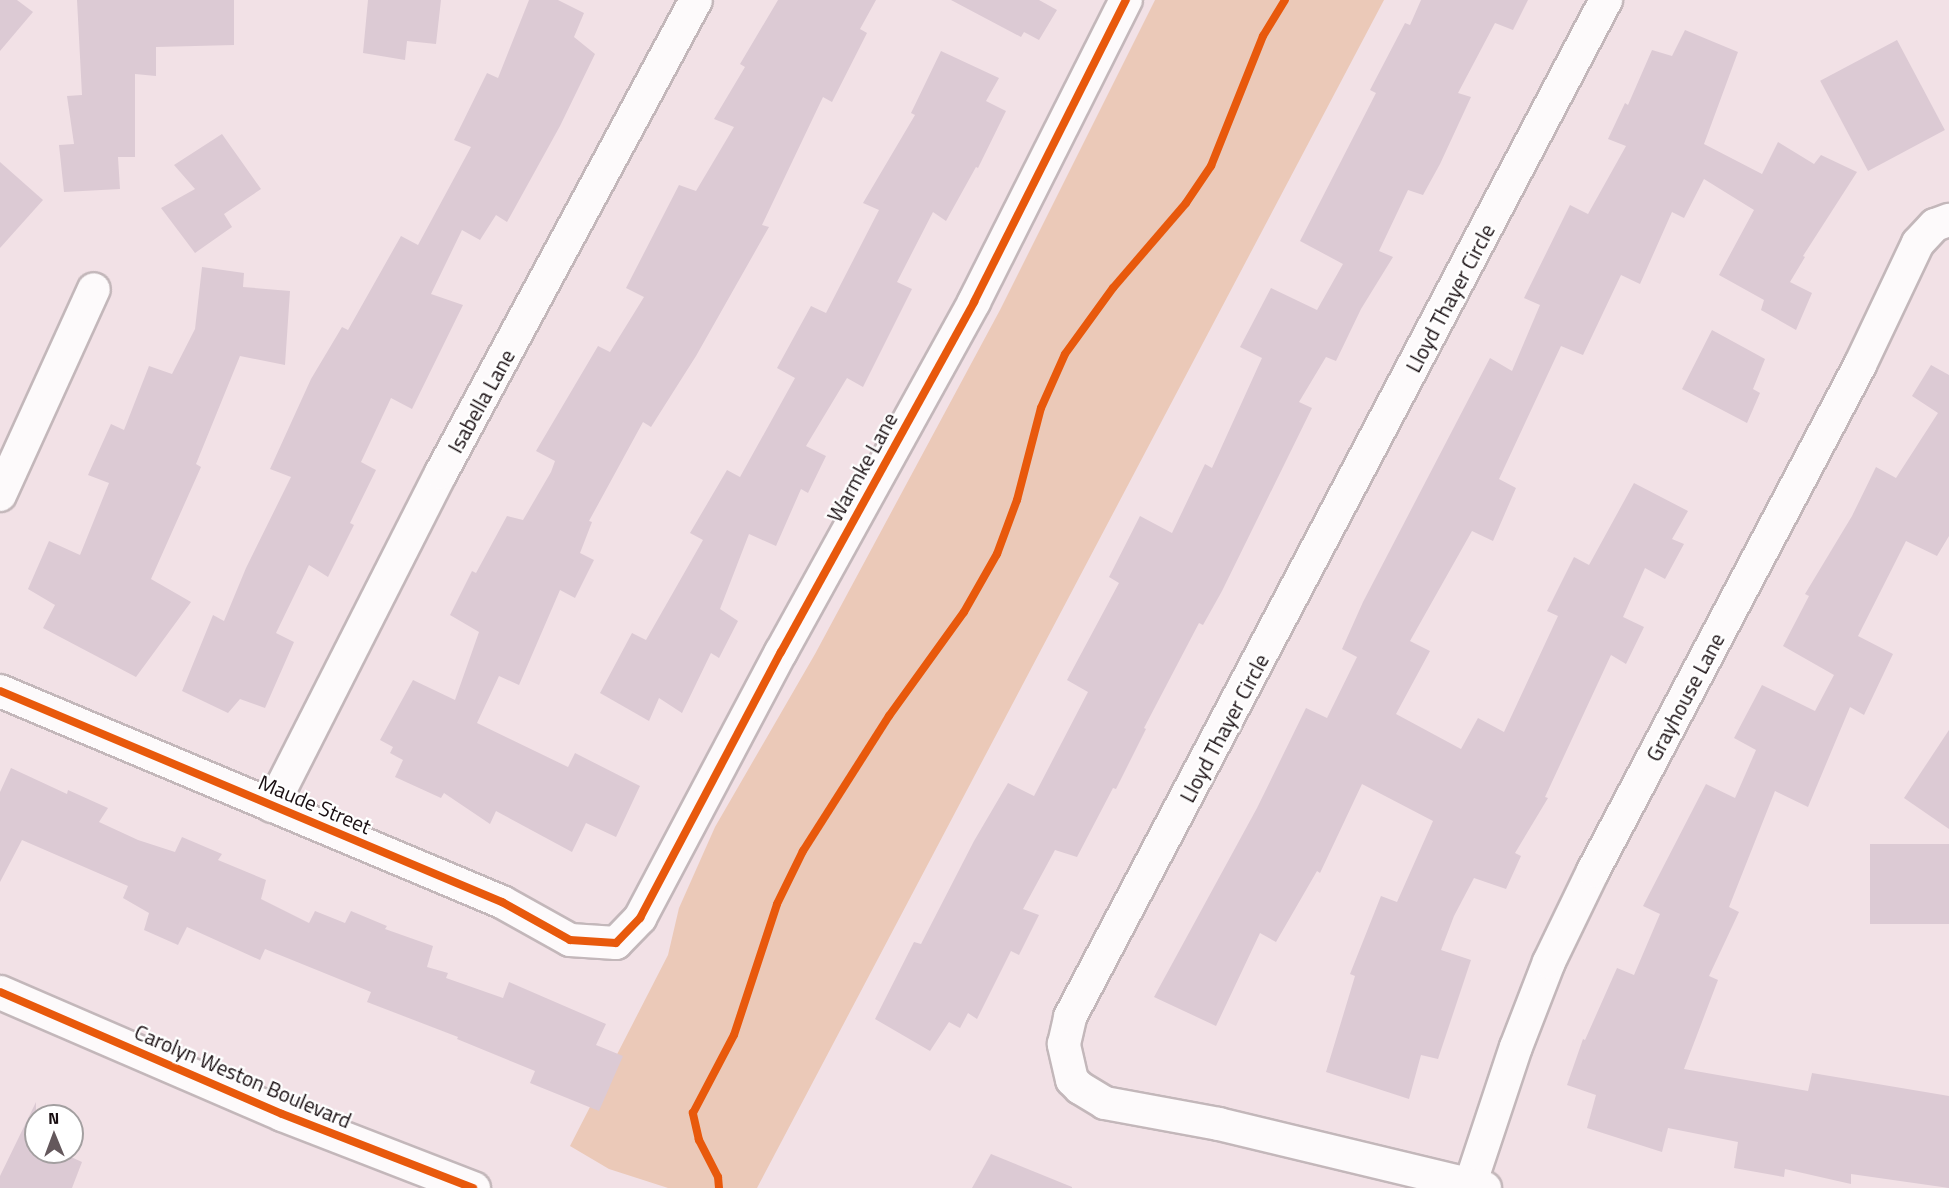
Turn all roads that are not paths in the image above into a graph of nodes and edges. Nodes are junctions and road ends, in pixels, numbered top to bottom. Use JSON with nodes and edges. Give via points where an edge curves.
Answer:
{"nodes":[{"id":1,"x":696,"y":0,"type":"edge"},
{"id":2,"x":1126,"y":0,"type":"edge"},
{"id":3,"x":1606,"y":0,"type":"edge"},
{"id":4,"x":1942,"y":223,"type":"edge"},
{"id":5,"x":94,"y":289,"type":"dead end"},
{"id":6,"x":0,"y":495,"type":"edge"},
{"id":7,"x":0,"y":692,"type":"edge"},
{"id":8,"x":272,"y":806,"type":"junction"},
{"id":9,"x":616,"y":943,"type":"joint"},
{"id":10,"x":0,"y":992,"type":"edge"},
{"id":11,"x":1478,"y":1186,"type":"edge"},
{"id":12,"x":473,"y":1188,"type":"edge"}],
"edges":[{"from":1,"to":8,"type":"street","name":"Isabella Lane","via":[[441,473]]},
{"from":2,"to":9,"type":"street","name":"Warmke Lane","via":[[974,302],[640,918]]},
{"from":3,"to":11,"type":"street","name":"Lloyd Thayer Circle","via":[[1070,1017],[1064,1044],[1072,1080],[1105,1103],[1219,1125]]},
{"from":4,"to":11,"type":"street","name":"Grayhouse Lane","via":[[1918,243],[1860,365],[1549,962],[1516,1047]]},
{"from":5,"to":6,"type":"street"},
{"from":7,"to":8,"type":"street","name":"Maude Street"},
{"from":8,"to":9,"type":"street","name":"Maude Street","via":[[502,902],[570,940]]},
{"from":10,"to":12,"type":"street","name":"Carolyn Weston Boulevard","via":[[282,1114]]}]}
